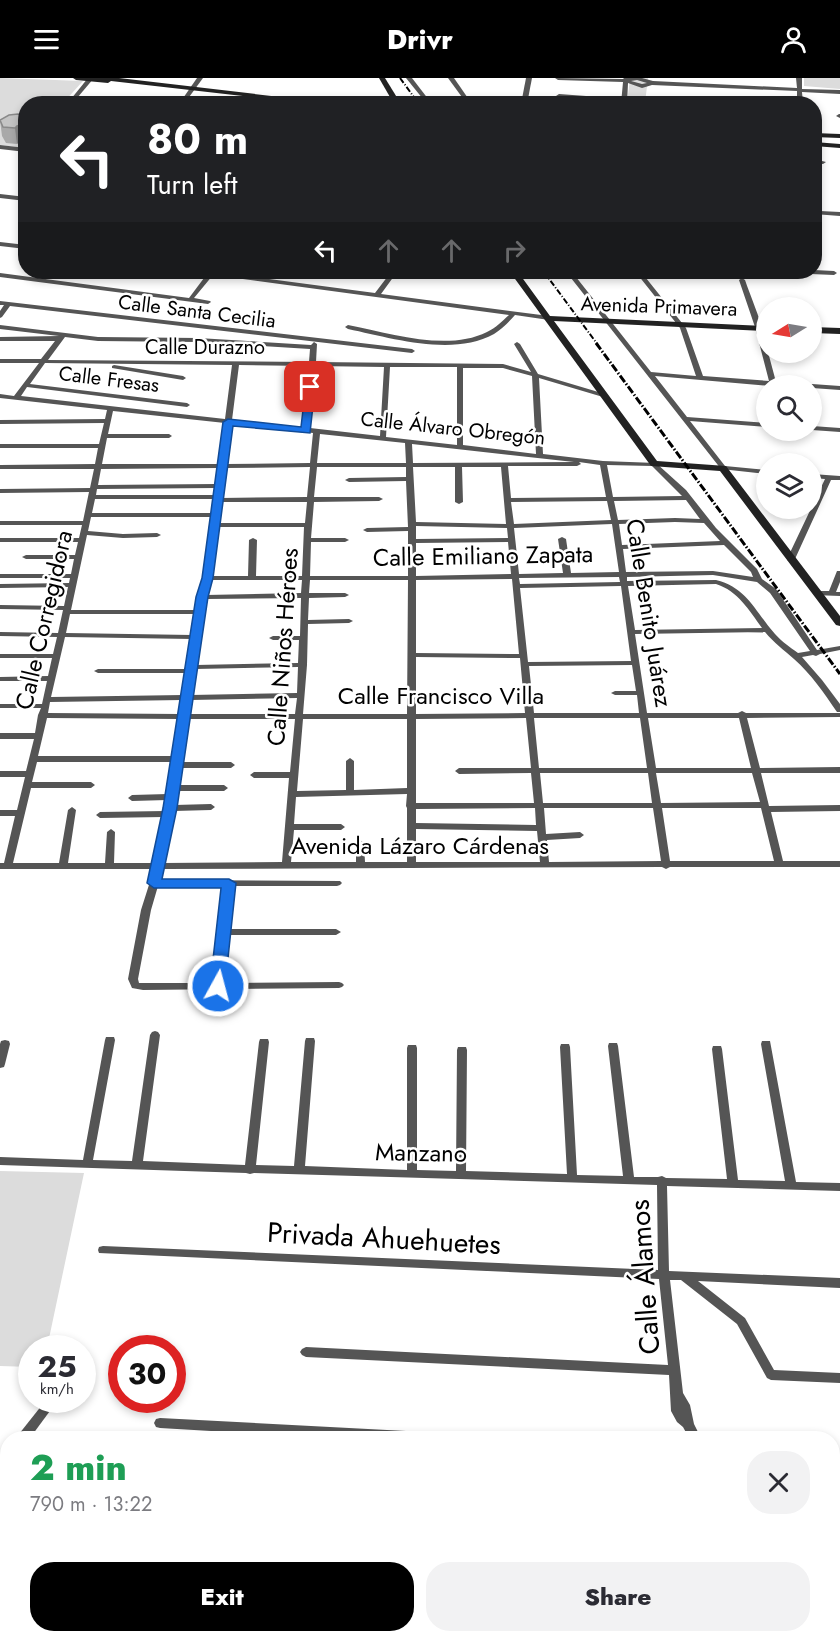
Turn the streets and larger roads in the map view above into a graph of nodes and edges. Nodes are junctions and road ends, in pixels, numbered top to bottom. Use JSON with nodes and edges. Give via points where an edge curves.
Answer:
{"nodes":[{"id":1,"x":76,"y":78,"type":"edge"},
{"id":2,"x":100,"y":78,"type":"edge"},
{"id":3,"x":200,"y":78,"type":"edge"},
{"id":4,"x":382,"y":78,"type":"edge"},
{"id":5,"x":409,"y":78,"type":"edge"},
{"id":6,"x":451,"y":78,"type":"edge"},
{"id":7,"x":529,"y":78,"type":"edge"},
{"id":8,"x":558,"y":78,"type":"edge"},
{"id":9,"x":799,"y":78,"type":"edge"},
{"id":10,"x":91,"y":79,"type":"edge"},
{"id":11,"x":577,"y":79,"type":"edge"},
{"id":12,"x":626,"y":80,"type":"edge"},
{"id":13,"x":652,"y":80,"type":"edge"},
{"id":14,"x":192,"y":89,"type":"junction"},
{"id":15,"x":800,"y":90,"type":"junction"},
{"id":16,"x":840,"y":92,"type":"edge"},
{"id":17,"x":76,"y":96,"type":"edge"},
{"id":18,"x":187,"y":96,"type":"edge"},
{"id":19,"x":247,"y":96,"type":"edge"},
{"id":20,"x":260,"y":96,"type":"edge"},
{"id":21,"x":393,"y":96,"type":"edge"},
{"id":22,"x":424,"y":96,"type":"edge"},
{"id":23,"x":464,"y":96,"type":"edge"},
{"id":24,"x":526,"y":96,"type":"edge"},
{"id":25,"x":573,"y":96,"type":"edge"},
{"id":26,"x":625,"y":96,"type":"edge"},
{"id":27,"x":650,"y":96,"type":"edge"},
{"id":28,"x":800,"y":96,"type":"edge"},
{"id":29,"x":822,"y":135,"type":"edge"},
{"id":30,"x":840,"y":136,"type":"edge"},
{"id":31,"x":822,"y":145,"type":"edge"},
{"id":32,"x":840,"y":146,"type":"edge"},
{"id":33,"x":0,"y":149,"type":"edge"},
{"id":34,"x":18,"y":151,"type":"edge"},
{"id":35,"x":0,"y":196,"type":"edge"},
{"id":36,"x":18,"y":198,"type":"edge"},
{"id":37,"x":822,"y":212,"type":"edge"},
{"id":38,"x":840,"y":214,"type":"edge"},
{"id":39,"x":0,"y":244,"type":"edge"},
{"id":40,"x":18,"y":246,"type":"edge"},
{"id":41,"x":822,"y":272,"type":"edge"},
{"id":42,"x":834,"y":273,"type":"dead end"},
{"id":43,"x":0,"y":275,"type":"edge"},
{"id":44,"x":18,"y":277,"type":"edge"},
{"id":45,"x":32,"y":279,"type":"edge"},
{"id":46,"x":204,"y":279,"type":"edge"},
{"id":47,"x":258,"y":279,"type":"edge"},
{"id":48,"x":389,"y":279,"type":"edge"},
{"id":49,"x":519,"y":279,"type":"edge"},
{"id":50,"x":575,"y":279,"type":"edge"},
{"id":51,"x":644,"y":279,"type":"edge"},
{"id":52,"x":741,"y":280,"type":"dead end"},
{"id":53,"x":377,"y":296,"type":"junction"},
{"id":54,"x":190,"y":300,"type":"junction"},
{"id":55,"x":208,"y":302,"type":"dead end"},
{"id":56,"x":0,"y":303,"type":"edge"},
{"id":57,"x":8,"y":304,"type":"junction"},
{"id":58,"x":513,"y":314,"type":"junction"},
{"id":59,"x":756,"y":314,"type":"edge"},
{"id":60,"x":0,"y":316,"type":"edge"},
{"id":61,"x":549,"y":318,"type":"junction"},
{"id":62,"x":608,"y":320,"type":"junction"},
{"id":63,"x":679,"y":324,"type":"junction"},
{"id":64,"x":180,"y":326,"type":"junction"},
{"id":65,"x":0,"y":327,"type":"edge"},
{"id":66,"x":348,"y":327,"type":"dead end"},
{"id":67,"x":756,"y":327,"type":"edge"},
{"id":68,"x":822,"y":331,"type":"edge"},
{"id":69,"x":840,"y":332,"type":"edge"},
{"id":70,"x":62,"y":337,"type":"junction"},
{"id":71,"x":0,"y":339,"type":"edge"},
{"id":72,"x":172,"y":340,"type":"junction"},
{"id":73,"x":314,"y":344,"type":"junction"},
{"id":74,"x":517,"y":344,"type":"dead end"},
{"id":75,"x":391,"y":350,"type":"junction"},
{"id":76,"x":412,"y":351,"type":"dead end"},
{"id":77,"x":0,"y":361,"type":"edge"},
{"id":78,"x":44,"y":362,"type":"junction"},
{"id":79,"x":95,"y":363,"type":"junction"},
{"id":80,"x":157,"y":363,"type":"junction"},
{"id":81,"x":236,"y":363,"type":"junction"},
{"id":82,"x":312,"y":364,"type":"junction"},
{"id":83,"x":387,"y":365,"type":"junction"},
{"id":84,"x":410,"y":365,"type":"junction"},
{"id":85,"x":460,"y":365,"type":"junction"},
{"id":86,"x":535,"y":373,"type":"junction"},
{"id":87,"x":154,"y":374,"type":"junction"},
{"id":88,"x":649,"y":374,"type":"junction"},
{"id":89,"x":183,"y":378,"type":"dead end"},
{"id":90,"x":700,"y":378,"type":"junction"},
{"id":91,"x":756,"y":382,"type":"edge"},
{"id":92,"x":26,"y":385,"type":"junction"},
{"id":93,"x":822,"y":387,"type":"edge"},
{"id":94,"x":840,"y":388,"type":"edge"},
{"id":95,"x":603,"y":395,"type":"junction"},
{"id":96,"x":0,"y":396,"type":"edge"},
{"id":97,"x":16,"y":398,"type":"junction"},
{"id":98,"x":187,"y":405,"type":"dead end"},
{"id":99,"x":110,"y":410,"type":"junction"},
{"id":100,"x":685,"y":419,"type":"junction"},
{"id":101,"x":108,"y":421,"type":"junction"},
{"id":102,"x":0,"y":422,"type":"edge"},
{"id":103,"x":228,"y":422,"type":"junction"},
{"id":104,"x":756,"y":424,"type":"edge"},
{"id":105,"x":822,"y":429,"type":"edge"},
{"id":106,"x":840,"y":430,"type":"edge"},
{"id":107,"x":306,"y":431,"type":"junction"},
{"id":108,"x":317,"y":432,"type":"junction"},
{"id":109,"x":105,"y":436,"type":"junction"},
{"id":110,"x":169,"y":436,"type":"dead end"},
{"id":111,"x":383,"y":438,"type":"junction"},
{"id":112,"x":408,"y":441,"type":"junction"},
{"id":113,"x":0,"y":446,"type":"edge"},
{"id":114,"x":102,"y":446,"type":"junction"},
{"id":115,"x":460,"y":447,"type":"junction"},
{"id":116,"x":540,"y":455,"type":"junction"},
{"id":117,"x":603,"y":463,"type":"junction"},
{"id":118,"x":408,"y":464,"type":"junction"},
{"id":119,"x":458,"y":464,"type":"junction"},
{"id":120,"x":654,"y":464,"type":"junction"},
{"id":121,"x":222,"y":465,"type":"junction"},
{"id":122,"x":504,"y":465,"type":"junction"},
{"id":123,"x":313,"y":466,"type":"junction"},
{"id":124,"x":0,"y":467,"type":"edge"},
{"id":125,"x":97,"y":467,"type":"junction"},
{"id":126,"x":723,"y":468,"type":"junction"},
{"id":127,"x":756,"y":471,"type":"edge"},
{"id":128,"x":822,"y":477,"type":"edge"},
{"id":129,"x":829,"y":477,"type":"junction"},
{"id":130,"x":840,"y":478,"type":"edge"},
{"id":131,"x":409,"y":479,"type":"junction"},
{"id":132,"x":349,"y":480,"type":"dead end"},
{"id":133,"x":219,"y":486,"type":"junction"},
{"id":134,"x":0,"y":491,"type":"edge"},
{"id":135,"x":92,"y":491,"type":"junction"},
{"id":136,"x":217,"y":498,"type":"junction"},
{"id":137,"x":611,"y":498,"type":"junction"},
{"id":138,"x":687,"y":498,"type":"junction"},
{"id":139,"x":311,"y":500,"type":"junction"},
{"id":140,"x":379,"y":500,"type":"dead end"},
{"id":141,"x":507,"y":500,"type":"junction"},
{"id":142,"x":459,"y":502,"type":"dead end"},
{"id":143,"x":215,"y":514,"type":"junction"},
{"id":144,"x":87,"y":519,"type":"junction"},
{"id":145,"x":706,"y":521,"type":"junction"},
{"id":146,"x":0,"y":523,"type":"edge"},
{"id":147,"x":615,"y":523,"type":"junction"},
{"id":148,"x":213,"y":525,"type":"junction"},
{"id":149,"x":308,"y":525,"type":"junction"},
{"id":150,"x":510,"y":526,"type":"junction"},
{"id":151,"x":412,"y":527,"type":"junction"},
{"id":152,"x":367,"y":530,"type":"dead end"},
{"id":153,"x":83,"y":536,"type":"junction"},
{"id":154,"x":157,"y":536,"type":"dead end"},
{"id":155,"x":562,"y":539,"type":"dead end"},
{"id":156,"x":0,"y":540,"type":"edge"},
{"id":157,"x":253,"y":540,"type":"dead end"},
{"id":158,"x":309,"y":540,"type":"junction"},
{"id":159,"x":345,"y":540,"type":"dead end"},
{"id":160,"x":512,"y":540,"type":"junction"},
{"id":161,"x":412,"y":541,"type":"junction"},
{"id":162,"x":726,"y":543,"type":"junction"},
{"id":163,"x":619,"y":547,"type":"junction"},
{"id":164,"x":26,"y":556,"type":"dead end"},
{"id":165,"x":78,"y":557,"type":"junction"},
{"id":166,"x":791,"y":559,"type":"junction"},
{"id":167,"x":840,"y":573,"type":"edge"},
{"id":168,"x":623,"y":574,"type":"junction"},
{"id":169,"x":567,"y":575,"type":"junction"},
{"id":170,"x":0,"y":576,"type":"edge"},
{"id":171,"x":74,"y":576,"type":"junction"},
{"id":172,"x":516,"y":576,"type":"junction"},
{"id":173,"x":306,"y":577,"type":"junction"},
{"id":174,"x":207,"y":578,"type":"junction"},
{"id":175,"x":252,"y":578,"type":"junction"},
{"id":176,"x":411,"y":578,"type":"junction"},
{"id":177,"x":759,"y":580,"type":"junction"},
{"id":178,"x":72,"y":585,"type":"junction"},
{"id":179,"x":625,"y":585,"type":"junction"},
{"id":180,"x":0,"y":586,"type":"edge"},
{"id":181,"x":517,"y":586,"type":"junction"},
{"id":182,"x":817,"y":593,"type":"junction"},
{"id":183,"x":836,"y":593,"type":"edge"},
{"id":184,"x":345,"y":595,"type":"dead end"},
{"id":185,"x":306,"y":596,"type":"junction"},
{"id":186,"x":202,"y":597,"type":"junction"},
{"id":187,"x":0,"y":607,"type":"edge"},
{"id":188,"x":67,"y":610,"type":"junction"},
{"id":189,"x":201,"y":612,"type":"junction"},
{"id":190,"x":349,"y":621,"type":"dead end"},
{"id":191,"x":304,"y":622,"type":"junction"},
{"id":192,"x":840,"y":623,"type":"edge"},
{"id":193,"x":766,"y":630,"type":"junction"},
{"id":194,"x":631,"y":632,"type":"junction"},
{"id":195,"x":0,"y":634,"type":"edge"},
{"id":196,"x":61,"y":637,"type":"junction"},
{"id":197,"x":196,"y":637,"type":"junction"},
{"id":198,"x":273,"y":638,"type":"dead end"},
{"id":199,"x":304,"y":638,"type":"junction"},
{"id":200,"x":840,"y":648,"type":"edge"},
{"id":201,"x":816,"y":654,"type":"junction"},
{"id":202,"x":411,"y":655,"type":"junction"},
{"id":203,"x":0,"y":656,"type":"edge"},
{"id":204,"x":56,"y":656,"type":"junction"},
{"id":205,"x":796,"y":656,"type":"junction"},
{"id":206,"x":525,"y":660,"type":"junction"},
{"id":207,"x":636,"y":663,"type":"junction"},
{"id":208,"x":303,"y":665,"type":"junction"},
{"id":209,"x":192,"y":669,"type":"junction"},
{"id":210,"x":98,"y":671,"type":"dead end"},
{"id":211,"x":51,"y":678,"type":"junction"},
{"id":212,"x":0,"y":679,"type":"edge"},
{"id":213,"x":615,"y":693,"type":"dead end"},
{"id":214,"x":641,"y":693,"type":"junction"},
{"id":215,"x":301,"y":696,"type":"junction"},
{"id":216,"x":186,"y":699,"type":"junction"},
{"id":217,"x":46,"y":703,"type":"junction"},
{"id":218,"x":0,"y":706,"type":"edge"},
{"id":219,"x":840,"y":712,"type":"edge"},
{"id":220,"x":742,"y":713,"type":"junction"},
{"id":221,"x":531,"y":714,"type":"junction"},
{"id":222,"x":644,"y":714,"type":"junction"},
{"id":223,"x":42,"y":715,"type":"junction"},
{"id":224,"x":410,"y":715,"type":"junction"},
{"id":225,"x":298,"y":716,"type":"junction"},
{"id":226,"x":183,"y":717,"type":"junction"},
{"id":227,"x":0,"y":736,"type":"edge"},
{"id":228,"x":38,"y":736,"type":"junction"},
{"id":229,"x":32,"y":759,"type":"junction"},
{"id":230,"x":350,"y":761,"type":"dead end"},
{"id":231,"x":176,"y":762,"type":"junction"},
{"id":232,"x":231,"y":765,"type":"dead end"},
{"id":233,"x":652,"y":770,"type":"junction"},
{"id":234,"x":840,"y":770,"type":"edge"},
{"id":235,"x":459,"y":771,"type":"dead end"},
{"id":236,"x":536,"y":771,"type":"junction"},
{"id":237,"x":756,"y":771,"type":"junction"},
{"id":238,"x":0,"y":774,"type":"edge"},
{"id":239,"x":29,"y":774,"type":"junction"},
{"id":240,"x":254,"y":775,"type":"dead end"},
{"id":241,"x":294,"y":775,"type":"junction"},
{"id":242,"x":27,"y":785,"type":"junction"},
{"id":243,"x":91,"y":785,"type":"dead end"},
{"id":244,"x":224,"y":788,"type":"dead end"},
{"id":245,"x":410,"y":791,"type":"junction"},
{"id":246,"x":172,"y":792,"type":"junction"},
{"id":247,"x":350,"y":792,"type":"junction"},
{"id":248,"x":293,"y":794,"type":"junction"},
{"id":249,"x":132,"y":798,"type":"dead end"},
{"id":250,"x":657,"y":805,"type":"junction"},
{"id":251,"x":410,"y":806,"type":"junction"},
{"id":252,"x":540,"y":806,"type":"junction"},
{"id":253,"x":211,"y":807,"type":"dead end"},
{"id":254,"x":765,"y":807,"type":"junction"},
{"id":255,"x":840,"y":808,"type":"edge"},
{"id":256,"x":72,"y":810,"type":"dead end"},
{"id":257,"x":169,"y":811,"type":"junction"},
{"id":258,"x":0,"y":813,"type":"edge"},
{"id":259,"x":20,"y":813,"type":"junction"},
{"id":260,"x":100,"y":815,"type":"dead end"},
{"id":261,"x":410,"y":826,"type":"junction"},
{"id":262,"x":290,"y":827,"type":"junction"},
{"id":263,"x":341,"y":827,"type":"dead end"},
{"id":264,"x":111,"y":832,"type":"dead end"},
{"id":265,"x":543,"y":832,"type":"junction"},
{"id":266,"x":580,"y":835,"type":"dead end"},
{"id":267,"x":360,"y":843,"type":"dead end"},
{"id":268,"x":779,"y":864,"type":"junction"},
{"id":269,"x":840,"y":864,"type":"edge"},
{"id":270,"x":286,"y":865,"type":"junction"},
{"id":271,"x":361,"y":865,"type":"junction"},
{"id":272,"x":545,"y":865,"type":"junction"},
{"id":273,"x":63,"y":866,"type":"junction"},
{"id":274,"x":109,"y":866,"type":"junction"},
{"id":275,"x":159,"y":866,"type":"junction"},
{"id":276,"x":411,"y":866,"type":"junction"},
{"id":277,"x":666,"y":866,"type":"junction"},
{"id":278,"x":4,"y":867,"type":"edge"},
{"id":279,"x":154,"y":883,"type":"junction"},
{"id":280,"x":229,"y":883,"type":"junction"},
{"id":281,"x":337,"y":883,"type":"dead end"},
{"id":282,"x":224,"y":932,"type":"junction"},
{"id":283,"x":336,"y":932,"type":"dead end"},
{"id":284,"x":339,"y":985,"type":"dead end"},
{"id":285,"x":218,"y":986,"type":"junction"},
{"id":286,"x":155,"y":1035,"type":"dead end"},
{"id":287,"x":110,"y":1040,"type":"dead end"},
{"id":288,"x":310,"y":1041,"type":"dead end"},
{"id":289,"x":264,"y":1042,"type":"dead end"},
{"id":290,"x":5,"y":1044,"type":"dead end"},
{"id":291,"x":766,"y":1044,"type":"dead end"},
{"id":292,"x":613,"y":1046,"type":"dead end"},
{"id":293,"x":565,"y":1047,"type":"dead end"},
{"id":294,"x":412,"y":1048,"type":"dead end"},
{"id":295,"x":717,"y":1048,"type":"dead end"},
{"id":296,"x":462,"y":1050,"type":"dead end"},
{"id":297,"x":0,"y":1064,"type":"edge"},
{"id":298,"x":0,"y":1161,"type":"edge"},
{"id":299,"x":87,"y":1164,"type":"junction"},
{"id":300,"x":137,"y":1165,"type":"junction"},
{"id":301,"x":250,"y":1170,"type":"junction"},
{"id":302,"x":299,"y":1171,"type":"junction"},
{"id":303,"x":412,"y":1174,"type":"junction"},
{"id":304,"x":462,"y":1175,"type":"junction"},
{"id":305,"x":572,"y":1178,"type":"junction"},
{"id":306,"x":629,"y":1179,"type":"junction"},
{"id":307,"x":662,"y":1180,"type":"junction"},
{"id":308,"x":733,"y":1183,"type":"junction"},
{"id":309,"x":791,"y":1185,"type":"junction"},
{"id":310,"x":840,"y":1187,"type":"edge"},
{"id":311,"x":103,"y":1250,"type":"dead end"},
{"id":312,"x":664,"y":1275,"type":"junction"},
{"id":313,"x":683,"y":1276,"type":"junction"},
{"id":314,"x":840,"y":1283,"type":"edge"},
{"id":315,"x":306,"y":1352,"type":"dead end"},
{"id":316,"x":674,"y":1370,"type":"junction"},
{"id":317,"x":840,"y":1378,"type":"edge"},
{"id":318,"x":42,"y":1413,"type":"edge"},
{"id":319,"x":160,"y":1423,"type":"dead end"},
{"id":320,"x":28,"y":1431,"type":"edge"},
{"id":321,"x":219,"y":1431,"type":"edge"},
{"id":322,"x":692,"y":1431,"type":"edge"}],
"edges":[{"from":1,"to":10,"type":"street"},
{"from":2,"to":14,"type":"street"},
{"from":3,"to":14,"type":"street"},
{"from":4,"to":21,"type":"street"},
{"from":5,"to":22,"type":"street"},
{"from":6,"to":23,"type":"street"},
{"from":7,"to":24,"type":"street"},
{"from":8,"to":11,"type":"street"},
{"from":9,"to":15,"type":"street"},
{"from":10,"to":14,"type":"street"},
{"from":10,"to":17,"type":"street"},
{"from":11,"to":12,"type":"street"},
{"from":11,"to":25,"type":"street"},
{"from":12,"to":13,"type":"street","via":[[642,86]]},
{"from":12,"to":26,"type":"street"},
{"from":13,"to":15,"type":"street"},
{"from":13,"to":27,"type":"street"},
{"from":14,"to":18,"type":"street"},
{"from":14,"to":19,"type":"street"},
{"from":14,"to":20,"type":"street"},
{"from":15,"to":16,"type":"street"},
{"from":15,"to":28,"type":"street"},
{"from":29,"to":30,"type":"street"},
{"from":31,"to":32,"type":"street"},
{"from":33,"to":34,"type":"street"},
{"from":35,"to":36,"type":"street"},
{"from":37,"to":38,"type":"street"},
{"from":39,"to":40,"type":"street"},
{"from":41,"to":42,"type":"street"},
{"from":43,"to":44,"type":"street"},
{"from":45,"to":54,"type":"street"},
{"from":46,"to":54,"type":"street"},
{"from":47,"to":53,"type":"street"},
{"from":48,"to":53,"type":"street"},
{"from":49,"to":61,"type":"street"},
{"from":50,"to":62,"type":"street"},
{"from":51,"to":63,"type":"street"},
{"from":52,"to":59,"type":"street"},
{"from":53,"to":58,"type":"street"},
{"from":54,"to":55,"type":"street"},
{"from":56,"to":57,"type":"street","name":"Calle Santa Cecilia"},
{"from":57,"to":60,"type":"street"},
{"from":57,"to":64,"type":"street","name":"Calle Santa Cecilia"},
{"from":58,"to":61,"type":"street"},
{"from":58,"to":66,"type":"street","via":[[486,336],[453,343]]},
{"from":61,"to":62,"type":"street","name":"Avenida Primavera"},
{"from":61,"to":95,"type":"street"},
{"from":62,"to":63,"type":"street","name":"Avenida Primavera"},
{"from":62,"to":88,"type":"street"},
{"from":63,"to":67,"type":"street","name":"Avenida Primavera"},
{"from":63,"to":90,"type":"street"},
{"from":64,"to":72,"type":"street"},
{"from":64,"to":73,"type":"street","name":"Calle Santa Cecilia"},
{"from":65,"to":70,"type":"street"},
{"from":68,"to":69,"type":"street"},
{"from":70,"to":71,"type":"street"},
{"from":70,"to":72,"type":"street"},
{"from":70,"to":78,"type":"street"},
{"from":72,"to":73,"type":"street"},
{"from":73,"to":75,"type":"street","name":"Calle Santa Cecilia"},
{"from":73,"to":82,"type":"street"},
{"from":74,"to":86,"type":"street"},
{"from":75,"to":76,"type":"street","name":"Calle Santa Cecilia"},
{"from":75,"to":84,"type":"street"},
{"from":77,"to":78,"type":"street","name":"Calle Durazno"},
{"from":78,"to":79,"type":"street","name":"Calle Durazno"},
{"from":78,"to":92,"type":"street"},
{"from":79,"to":80,"type":"street","name":"Calle Durazno"},
{"from":79,"to":87,"type":"street"},
{"from":80,"to":81,"type":"street","name":"Calle Durazno"},
{"from":80,"to":87,"type":"street"},
{"from":81,"to":82,"type":"street","name":"Calle Durazno"},
{"from":81,"to":103,"type":"street"},
{"from":82,"to":83,"type":"street","name":"Calle Durazno"},
{"from":82,"to":107,"type":"street"},
{"from":83,"to":84,"type":"street","name":"Calle Durazno"},
{"from":83,"to":111,"type":"street"},
{"from":84,"to":85,"type":"street","name":"Calle Durazno"},
{"from":85,"to":86,"type":"street","name":"Calle Durazno","via":[[503,366]]},
{"from":85,"to":115,"type":"street"},
{"from":86,"to":95,"type":"street","name":"Calle Durazno"},
{"from":86,"to":116,"type":"street"},
{"from":87,"to":89,"type":"street"},
{"from":88,"to":90,"type":"street"},
{"from":88,"to":100,"type":"street"},
{"from":90,"to":91,"type":"street"},
{"from":92,"to":97,"type":"street"},
{"from":92,"to":98,"type":"street","name":"Calle Fresas"},
{"from":93,"to":94,"type":"street"},
{"from":95,"to":120,"type":"street"},
{"from":96,"to":97,"type":"street","name":"Calle Álvaro Obregón"},
{"from":97,"to":99,"type":"street","name":"Calle Álvaro Obregón"},
{"from":99,"to":101,"type":"street","name":"Calle Corregidora"},
{"from":99,"to":103,"type":"street","name":"Calle Álvaro Obregón"},
{"from":100,"to":104,"type":"street"},
{"from":100,"to":126,"type":"street"},
{"from":101,"to":102,"type":"street"},
{"from":101,"to":109,"type":"street","name":"Calle Corregidora"},
{"from":103,"to":107,"type":"street","name":"Calle Álvaro Obregón"},
{"from":103,"to":121,"type":"street"},
{"from":105,"to":106,"type":"street"},
{"from":107,"to":108,"type":"street","name":"Calle Álvaro Obregón"},
{"from":108,"to":111,"type":"street","name":"Calle Álvaro Obregón"},
{"from":108,"to":123,"type":"street","name":"Calle Niños Héroes"},
{"from":109,"to":110,"type":"street"},
{"from":109,"to":114,"type":"street","name":"Calle Corregidora"},
{"from":111,"to":112,"type":"street","name":"Calle Álvaro Obregón"},
{"from":112,"to":115,"type":"street","name":"Calle Álvaro Obregón"},
{"from":112,"to":118,"type":"street"},
{"from":113,"to":114,"type":"street"},
{"from":114,"to":125,"type":"street","name":"Calle Corregidora"},
{"from":115,"to":116,"type":"street","name":"Calle Álvaro Obregón"},
{"from":116,"to":117,"type":"street","name":"Calle Álvaro Obregón"},
{"from":117,"to":120,"type":"street","name":"Calle Álvaro Obregón"},
{"from":117,"to":122,"type":"street"},
{"from":117,"to":137,"type":"street","name":"Calle Benito Juárez"},
{"from":118,"to":119,"type":"street"},
{"from":118,"to":123,"type":"street"},
{"from":118,"to":131,"type":"street"},
{"from":119,"to":122,"type":"street"},
{"from":119,"to":142,"type":"street"},
{"from":120,"to":126,"type":"street","name":"Calle Álvaro Obregón"},
{"from":120,"to":138,"type":"street"},
{"from":121,"to":123,"type":"street"},
{"from":121,"to":125,"type":"street"},
{"from":121,"to":133,"type":"street"},
{"from":122,"to":141,"type":"street"},
{"from":123,"to":139,"type":"street","name":"Calle Niños Héroes"},
{"from":124,"to":125,"type":"street"},
{"from":125,"to":135,"type":"street","name":"Calle Corregidora"},
{"from":126,"to":127,"type":"street"},
{"from":126,"to":166,"type":"street"},
{"from":128,"to":129,"type":"street"},
{"from":129,"to":130,"type":"street"},
{"from":129,"to":166,"type":"street"},
{"from":131,"to":132,"type":"street"},
{"from":131,"to":151,"type":"street"},
{"from":133,"to":135,"type":"street"},
{"from":133,"to":136,"type":"street"},
{"from":134,"to":135,"type":"street"},
{"from":135,"to":136,"type":"street"},
{"from":135,"to":144,"type":"street","name":"Calle Corregidora"},
{"from":136,"to":139,"type":"street"},
{"from":136,"to":143,"type":"street"},
{"from":137,"to":138,"type":"street"},
{"from":137,"to":141,"type":"street"},
{"from":137,"to":147,"type":"street","name":"Calle Benito Juárez"},
{"from":138,"to":145,"type":"street"},
{"from":139,"to":140,"type":"street"},
{"from":139,"to":149,"type":"street","name":"Calle Niños Héroes"},
{"from":141,"to":150,"type":"street"},
{"from":143,"to":144,"type":"street"},
{"from":143,"to":148,"type":"street"},
{"from":144,"to":146,"type":"street","name":"Calle Corregidora"},
{"from":144,"to":153,"type":"street","name":"Calle Corregidora"},
{"from":145,"to":147,"type":"street"},
{"from":145,"to":162,"type":"street"},
{"from":147,"to":150,"type":"street"},
{"from":147,"to":163,"type":"street","name":"Calle Benito Juárez"},
{"from":148,"to":149,"type":"street"},
{"from":148,"to":174,"type":"street"},
{"from":149,"to":158,"type":"street","name":"Calle Niños Héroes"},
{"from":150,"to":151,"type":"street"},
{"from":150,"to":160,"type":"street"},
{"from":151,"to":152,"type":"street"},
{"from":151,"to":161,"type":"street"},
{"from":153,"to":154,"type":"street"},
{"from":153,"to":156,"type":"street"},
{"from":153,"to":165,"type":"street","name":"Calle Corregidora"},
{"from":155,"to":169,"type":"street"},
{"from":157,"to":175,"type":"street"},
{"from":158,"to":159,"type":"street"},
{"from":158,"to":173,"type":"street","name":"Calle Niños Héroes"},
{"from":160,"to":161,"type":"street"},
{"from":160,"to":172,"type":"street"},
{"from":161,"to":176,"type":"street"},
{"from":162,"to":163,"type":"street"},
{"from":162,"to":177,"type":"street"},
{"from":163,"to":168,"type":"street","name":"Calle Benito Juárez"},
{"from":164,"to":165,"type":"street"},
{"from":165,"to":171,"type":"street","name":"Calle Corregidora"},
{"from":166,"to":182,"type":"street"},
{"from":167,"to":183,"type":"street"},
{"from":168,"to":169,"type":"street","name":"Calle Emiliano Zapata"},
{"from":168,"to":177,"type":"street","name":"Calle Emiliano Zapata","via":[[713,573]]},
{"from":168,"to":179,"type":"street","name":"Calle Benito Juárez"},
{"from":169,"to":172,"type":"street","name":"Calle Emiliano Zapata"},
{"from":170,"to":171,"type":"street"},
{"from":171,"to":178,"type":"street","name":"Calle Corregidora"},
{"from":172,"to":176,"type":"street","name":"Calle Emiliano Zapata"},
{"from":172,"to":181,"type":"street"},
{"from":173,"to":175,"type":"street","name":"Calle Emiliano Zapata"},
{"from":173,"to":176,"type":"street","name":"Calle Emiliano Zapata"},
{"from":173,"to":185,"type":"street","name":"Calle Niños Héroes"},
{"from":174,"to":175,"type":"street","name":"Calle Emiliano Zapata"},
{"from":174,"to":186,"type":"street"},
{"from":176,"to":202,"type":"street"},
{"from":177,"to":201,"type":"street","via":[[773,591]]},
{"from":178,"to":180,"type":"street"},
{"from":178,"to":188,"type":"street","name":"Calle Corregidora"},
{"from":179,"to":181,"type":"street"},
{"from":179,"to":193,"type":"street","via":[[729,586],[750,605]]},
{"from":179,"to":194,"type":"street","name":"Calle Benito Juárez"},
{"from":181,"to":206,"type":"street"},
{"from":182,"to":183,"type":"street"},
{"from":182,"to":192,"type":"street"},
{"from":184,"to":185,"type":"street"},
{"from":185,"to":186,"type":"street"},
{"from":185,"to":191,"type":"street","name":"Calle Niños Héroes"},
{"from":186,"to":189,"type":"street"},
{"from":187,"to":188,"type":"street"},
{"from":188,"to":189,"type":"street"},
{"from":188,"to":196,"type":"street","name":"Calle Corregidora"},
{"from":189,"to":197,"type":"street"},
{"from":190,"to":191,"type":"street"},
{"from":191,"to":199,"type":"street","name":"Calle Niños Héroes"},
{"from":193,"to":194,"type":"street"},
{"from":193,"to":205,"type":"street"},
{"from":194,"to":207,"type":"street","name":"Calle Benito Juárez"},
{"from":195,"to":196,"type":"street"},
{"from":196,"to":197,"type":"street"},
{"from":196,"to":204,"type":"street","name":"Calle Corregidora"},
{"from":197,"to":209,"type":"street"},
{"from":198,"to":199,"type":"street"},
{"from":199,"to":208,"type":"street","name":"Calle Niños Héroes"},
{"from":200,"to":201,"type":"street"},
{"from":201,"to":205,"type":"street"},
{"from":202,"to":206,"type":"street"},
{"from":202,"to":224,"type":"street"},
{"from":203,"to":204,"type":"street"},
{"from":204,"to":211,"type":"street","name":"Calle Corregidora"},
{"from":205,"to":219,"type":"street","via":[[827,690]]},
{"from":206,"to":207,"type":"street"},
{"from":206,"to":221,"type":"street"},
{"from":207,"to":214,"type":"street","name":"Calle Benito Juárez"},
{"from":208,"to":209,"type":"street"},
{"from":208,"to":215,"type":"street","name":"Calle Niños Héroes"},
{"from":209,"to":210,"type":"street"},
{"from":209,"to":216,"type":"street"},
{"from":211,"to":212,"type":"street"},
{"from":211,"to":217,"type":"street","name":"Calle Corregidora"},
{"from":213,"to":214,"type":"street"},
{"from":214,"to":222,"type":"street","name":"Calle Benito Juárez"},
{"from":215,"to":216,"type":"street"},
{"from":215,"to":225,"type":"street","name":"Calle Niños Héroes"},
{"from":216,"to":217,"type":"street"},
{"from":216,"to":226,"type":"street"},
{"from":217,"to":218,"type":"street"},
{"from":217,"to":223,"type":"street","name":"Calle Corregidora"},
{"from":219,"to":220,"type":"street","name":"Calle Francisco Villa"},
{"from":220,"to":222,"type":"street","name":"Calle Francisco Villa"},
{"from":220,"to":237,"type":"street"},
{"from":221,"to":222,"type":"street","name":"Calle Francisco Villa"},
{"from":221,"to":224,"type":"street","name":"Calle Francisco Villa"},
{"from":221,"to":236,"type":"street"},
{"from":222,"to":233,"type":"street","name":"Calle Benito Juárez"},
{"from":223,"to":226,"type":"street","name":"Calle Francisco Villa"},
{"from":223,"to":228,"type":"street","name":"Calle Corregidora"},
{"from":224,"to":225,"type":"street","name":"Calle Francisco Villa"},
{"from":224,"to":245,"type":"street"},
{"from":225,"to":226,"type":"street","name":"Calle Francisco Villa"},
{"from":225,"to":241,"type":"street","name":"Calle Niños Héroes"},
{"from":226,"to":231,"type":"street"},
{"from":227,"to":228,"type":"street"},
{"from":228,"to":229,"type":"street","name":"Calle Corregidora"},
{"from":229,"to":231,"type":"street"},
{"from":229,"to":239,"type":"street","name":"Calle Corregidora"},
{"from":230,"to":247,"type":"street"},
{"from":231,"to":232,"type":"street"},
{"from":231,"to":246,"type":"street"},
{"from":233,"to":236,"type":"street"},
{"from":233,"to":237,"type":"street"},
{"from":233,"to":250,"type":"street","name":"Calle Benito Juárez"},
{"from":234,"to":237,"type":"street"},
{"from":235,"to":236,"type":"street"},
{"from":236,"to":252,"type":"street"},
{"from":237,"to":254,"type":"street"},
{"from":238,"to":239,"type":"street"},
{"from":239,"to":242,"type":"street","name":"Calle Corregidora"},
{"from":240,"to":241,"type":"street"},
{"from":241,"to":248,"type":"street","name":"Calle Niños Héroes"},
{"from":242,"to":243,"type":"street"},
{"from":242,"to":259,"type":"street","name":"Calle Corregidora"},
{"from":244,"to":246,"type":"street"},
{"from":245,"to":247,"type":"street"},
{"from":245,"to":251,"type":"street"},
{"from":246,"to":249,"type":"street"},
{"from":246,"to":257,"type":"street"},
{"from":247,"to":248,"type":"street"},
{"from":248,"to":262,"type":"street","name":"Calle Niños Héroes"},
{"from":250,"to":252,"type":"street"},
{"from":250,"to":254,"type":"street"},
{"from":250,"to":277,"type":"street","name":"Calle Benito Juárez"},
{"from":251,"to":252,"type":"street"},
{"from":251,"to":261,"type":"street"},
{"from":252,"to":265,"type":"street"},
{"from":253,"to":257,"type":"street"},
{"from":254,"to":255,"type":"street"},
{"from":254,"to":268,"type":"street"},
{"from":256,"to":273,"type":"street"},
{"from":257,"to":260,"type":"street"},
{"from":257,"to":275,"type":"street"},
{"from":258,"to":259,"type":"street"},
{"from":259,"to":278,"type":"street","name":"Calle Corregidora"},
{"from":261,"to":265,"type":"street"},
{"from":261,"to":276,"type":"street"},
{"from":262,"to":263,"type":"street"},
{"from":262,"to":270,"type":"street","name":"Calle Niños Héroes"},
{"from":264,"to":274,"type":"street"},
{"from":265,"to":266,"type":"street"},
{"from":265,"to":272,"type":"street"},
{"from":267,"to":271,"type":"street"},
{"from":268,"to":269,"type":"street","name":"Avenida Lázaro Cárdenas"},
{"from":268,"to":277,"type":"street","name":"Avenida Lázaro Cárdenas"},
{"from":270,"to":271,"type":"street","name":"Avenida Lázaro Cárdenas"},
{"from":270,"to":275,"type":"street","name":"Avenida Lázaro Cárdenas"},
{"from":271,"to":276,"type":"street","name":"Avenida Lázaro Cárdenas"},
{"from":272,"to":276,"type":"street","name":"Avenida Lázaro Cárdenas"},
{"from":272,"to":277,"type":"street","name":"Avenida Lázaro Cárdenas"},
{"from":273,"to":274,"type":"street","name":"Avenida Lázaro Cárdenas"},
{"from":273,"to":278,"type":"street","name":"Avenida Lázaro Cárdenas"},
{"from":274,"to":275,"type":"street","name":"Avenida Lázaro Cárdenas"},
{"from":275,"to":279,"type":"street"},
{"from":279,"to":280,"type":"street"},
{"from":279,"to":285,"type":"street","via":[[135,986]]},
{"from":280,"to":281,"type":"street"},
{"from":280,"to":282,"type":"street"},
{"from":282,"to":283,"type":"street"},
{"from":282,"to":285,"type":"street"},
{"from":284,"to":285,"type":"street"},
{"from":286,"to":300,"type":"street"},
{"from":287,"to":299,"type":"street"},
{"from":288,"to":302,"type":"street"},
{"from":289,"to":301,"type":"street"},
{"from":290,"to":297,"type":"street"},
{"from":291,"to":309,"type":"street"},
{"from":292,"to":306,"type":"street"},
{"from":293,"to":305,"type":"street"},
{"from":294,"to":303,"type":"street"},
{"from":295,"to":308,"type":"street"},
{"from":296,"to":304,"type":"street"},
{"from":298,"to":299,"type":"street","name":"Manzano"},
{"from":299,"to":300,"type":"street","name":"Manzano"},
{"from":300,"to":301,"type":"street","name":"Manzano"},
{"from":301,"to":302,"type":"street","name":"Manzano"},
{"from":302,"to":303,"type":"street","name":"Manzano"},
{"from":303,"to":304,"type":"street","name":"Manzano"},
{"from":304,"to":305,"type":"street","name":"Manzano"},
{"from":305,"to":306,"type":"street","name":"Manzano"},
{"from":306,"to":307,"type":"street","name":"Manzano"},
{"from":307,"to":308,"type":"street","name":"Manzano"},
{"from":307,"to":312,"type":"street","name":"Calle Álamos"},
{"from":308,"to":309,"type":"street","name":"Manzano"},
{"from":309,"to":310,"type":"street","name":"Manzano"},
{"from":311,"to":312,"type":"street","name":"Privada Ahuehuetes"},
{"from":312,"to":313,"type":"street","name":"Privada Ahuehuetes"},
{"from":312,"to":316,"type":"street","name":"Calle Álamos"},
{"from":313,"to":314,"type":"street","name":"Privada Ahuehuetes"},
{"from":313,"to":317,"type":"street","via":[[741,1321],[771,1375]]},
{"from":315,"to":316,"type":"street"},
{"from":316,"to":322,"type":"street","name":"Calle Álamos","via":[[674,1405]]},
{"from":318,"to":320,"type":"street"},
{"from":319,"to":321,"type":"street"}]}
